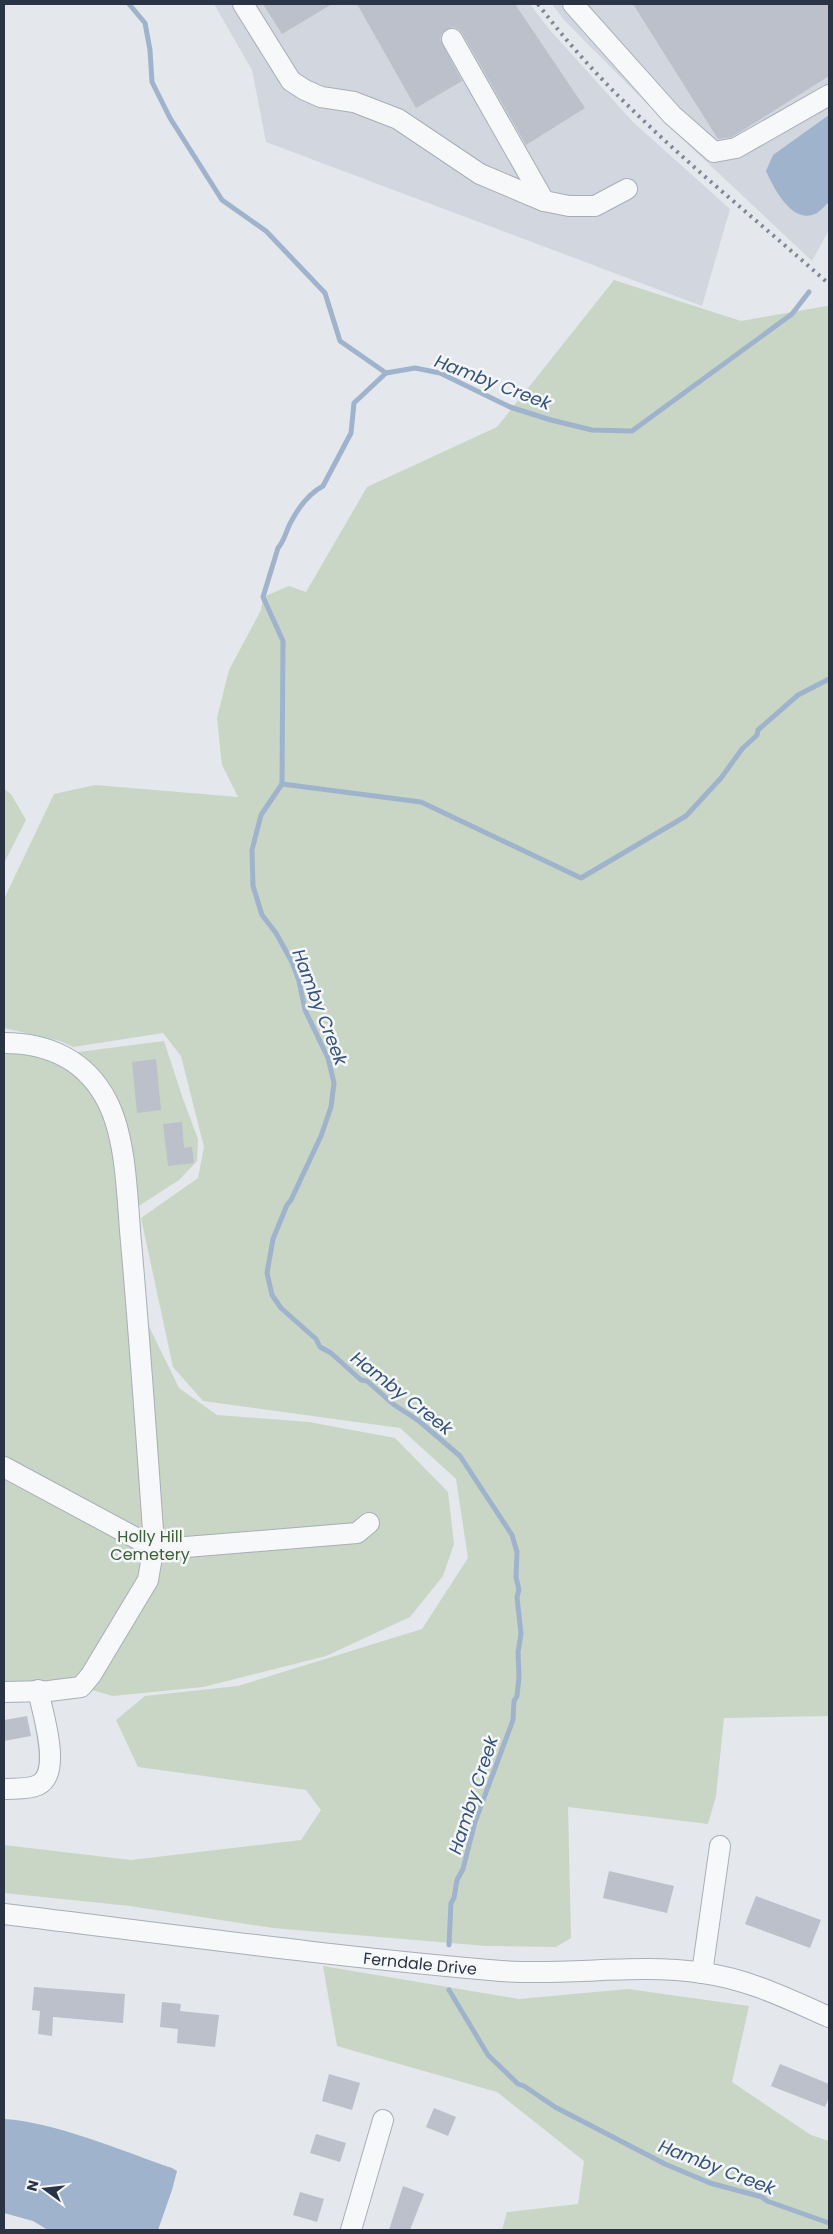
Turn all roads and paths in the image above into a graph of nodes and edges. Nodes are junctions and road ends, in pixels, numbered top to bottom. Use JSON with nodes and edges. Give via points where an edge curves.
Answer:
{"nodes":[{"id":1,"x":243,"y":4,"type":"edge"},
{"id":2,"x":573,"y":4,"type":"edge"},
{"id":3,"x":452,"y":39,"type":"dead end"},
{"id":4,"x":829,"y":95,"type":"edge"},
{"id":5,"x":627,"y":188,"type":"dead end"},
{"id":6,"x":544,"y":201,"type":"junction"},
{"id":7,"x":4,"y":1043,"type":"edge"},
{"id":8,"x":4,"y":1467,"type":"edge"},
{"id":9,"x":369,"y":1522,"type":"dead end"},
{"id":10,"x":154,"y":1545,"type":"junction"},
{"id":11,"x":38,"y":1690,"type":"junction"},
{"id":12,"x":4,"y":1692,"type":"edge"},
{"id":13,"x":4,"y":1789,"type":"edge"},
{"id":14,"x":720,"y":1846,"type":"dead end"},
{"id":15,"x":4,"y":1914,"type":"edge"},
{"id":16,"x":702,"y":1973,"type":"junction"},
{"id":17,"x":829,"y":2016,"type":"edge"},
{"id":18,"x":383,"y":2120,"type":"dead end"},
{"id":19,"x":351,"y":2230,"type":"edge"}],
"edges":[{"from":1,"to":6,"type":"street","via":[[291,81],[321,97],[354,102],[398,119],[480,174]]},
{"from":2,"to":4,"type":"street","via":[[672,115],[714,152],[736,148]]},
{"from":3,"to":6,"type":"street"},
{"from":5,"to":6,"type":"street","via":[[595,206],[569,206]]},
{"from":7,"to":10,"type":"street","via":[[40,1046],[63,1054],[88,1075],[107,1100],[118,1127],[136,1300]]},
{"from":8,"to":10,"type":"street"},
{"from":9,"to":10,"type":"street","via":[[357,1533],[186,1547]]},
{"from":10,"to":11,"type":"street","via":[[148,1580],[92,1676],[81,1687]]},
{"from":11,"to":12,"type":"street"},
{"from":11,"to":13,"type":"street","via":[[50,1748],[46,1777],[38,1785]]},
{"from":14,"to":16,"type":"street"},
{"from":15,"to":16,"type":"street","name":"Ferndale Drive","via":[[346,1956],[501,1971],[652,1970]]},
{"from":16,"to":17,"type":"street","name":"Ferndale Drive","via":[[758,1986]]},
{"from":18,"to":19,"type":"street"}]}
